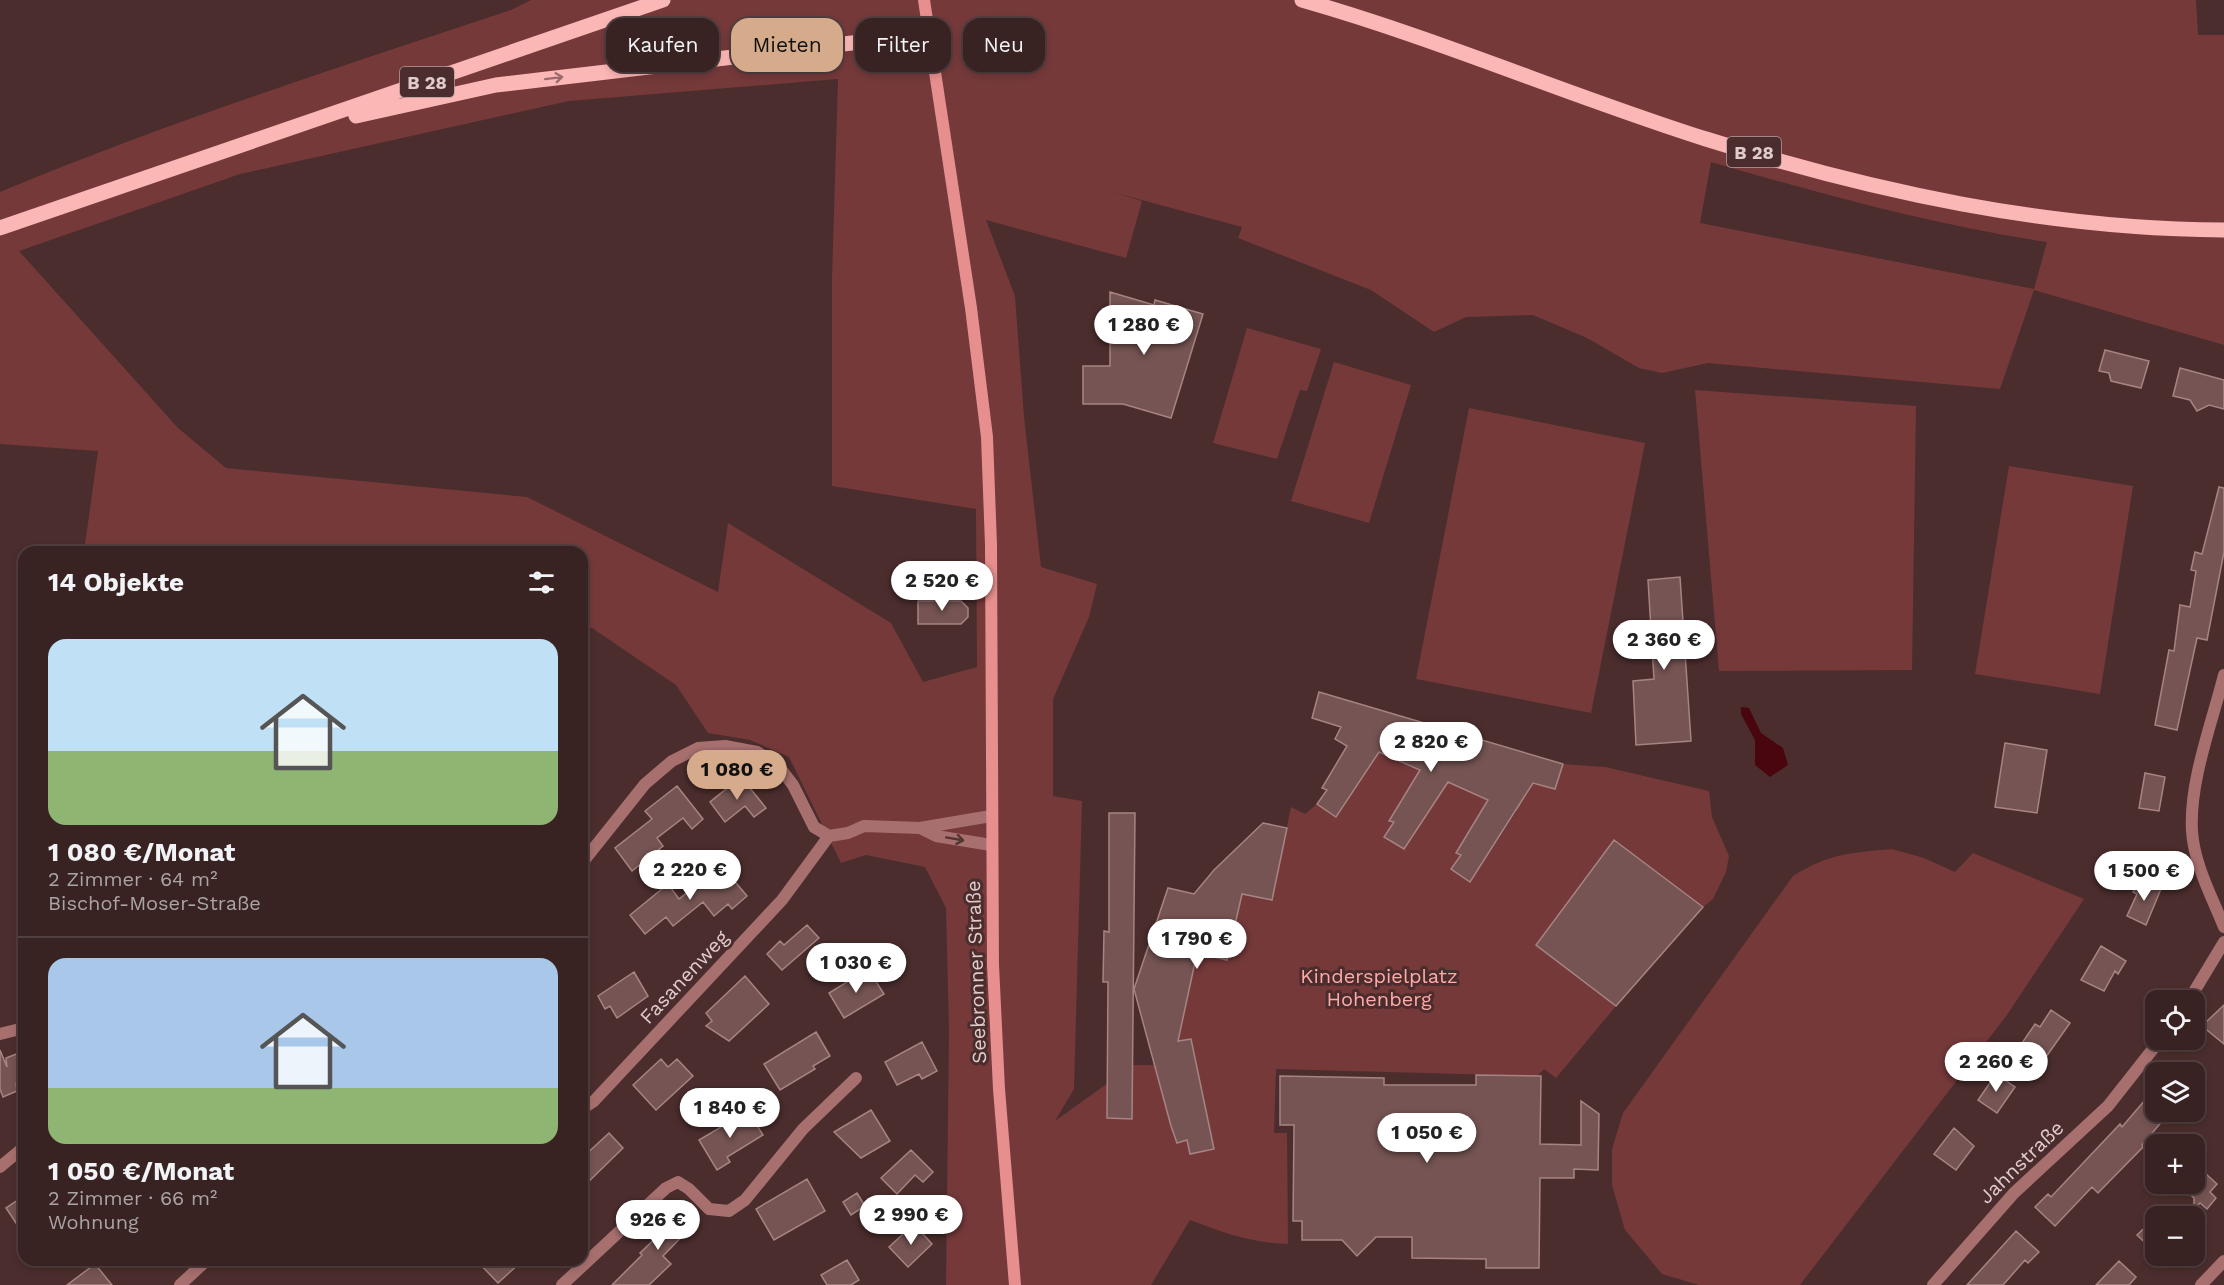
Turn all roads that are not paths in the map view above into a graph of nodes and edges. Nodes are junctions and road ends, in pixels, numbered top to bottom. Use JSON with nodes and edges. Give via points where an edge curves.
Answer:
{"nodes":[{"id":1,"x":632,"y":0,"type":"edge"},
{"id":2,"x":663,"y":0,"type":"edge"},
{"id":3,"x":1302,"y":0,"type":"edge"},
{"id":4,"x":924,"y":2,"type":"edge"},
{"id":5,"x":926,"y":18,"type":"edge"},
{"id":6,"x":580,"y":27,"type":"junction"},
{"id":7,"x":855,"y":43,"type":"edge"},
{"id":8,"x":934,"y":72,"type":"edge"},
{"id":9,"x":274,"y":136,"type":"junction"},
{"id":10,"x":0,"y":228,"type":"edge"},
{"id":11,"x":2224,"y":230,"type":"edge"},
{"id":12,"x":2224,"y":675,"type":"edge"},
{"id":13,"x":991,"y":816,"type":"junction"},
{"id":14,"x":920,"y":828,"type":"junction"},
{"id":15,"x":829,"y":836,"type":"junction"},
{"id":16,"x":991,"y":845,"type":"junction"},
{"id":17,"x":588,"y":855,"type":"edge"},
{"id":18,"x":2224,"y":927,"type":"edge"},
{"id":19,"x":2224,"y":942,"type":"edge"},
{"id":20,"x":2195,"y":990,"type":"edge"},
{"id":21,"x":18,"y":1030,"type":"edge"},
{"id":22,"x":0,"y":1035,"type":"edge"},
{"id":23,"x":2152,"y":1050,"type":"edge"},
{"id":24,"x":856,"y":1078,"type":"dead end"},
{"id":25,"x":588,"y":1105,"type":"edge"},
{"id":26,"x":18,"y":1152,"type":"edge"},
{"id":27,"x":0,"y":1167,"type":"edge"},
{"id":28,"x":588,"y":1261,"type":"edge"},
{"id":29,"x":2224,"y":1261,"type":"edge"},
{"id":30,"x":201,"y":1266,"type":"edge"},
{"id":31,"x":582,"y":1266,"type":"edge"},
{"id":32,"x":180,"y":1285,"type":"edge"},
{"id":33,"x":562,"y":1285,"type":"edge"},
{"id":34,"x":1015,"y":1285,"type":"edge"},
{"id":35,"x":1933,"y":1285,"type":"edge"},
{"id":36,"x":2201,"y":1285,"type":"edge"}],
"edges":[{"from":1,"to":6,"type":"main road"},
{"from":2,"to":6,"type":"main road","number":"B 28"},
{"from":3,"to":11,"type":"main road","number":"B 28","via":[[1370,20],[1706,139],[1913,196],[2052,220]]},
{"from":4,"to":5,"type":"street","name":"Seebronner Straße"},
{"from":6,"to":9,"type":"main road","number":"B 28"},
{"from":9,"to":7,"type":"main road","one_way":true,"via":[[496,85]]},
{"from":8,"to":13,"type":"street","name":"Seebronner Straße","via":[[986,426],[992,657]]},
{"from":9,"to":10,"type":"main road","number":"B 28"},
{"from":12,"to":18,"type":"street","via":[[2193,799],[2192,833],[2201,869]]},
{"from":13,"to":14,"type":"street"},
{"from":13,"to":16,"type":"street","name":"Seebronner Straße"},
{"from":14,"to":15,"type":"street","via":[[864,826]]},
{"from":14,"to":16,"type":"street","one_way":true,"via":[[936,836]]},
{"from":15,"to":17,"type":"street","via":[[814,826],[777,764],[757,752],[725,746],[698,748],[672,761],[645,784]]},
{"from":15,"to":25,"type":"street","name":"Fasanenweg","via":[[782,900]]},
{"from":16,"to":34,"type":"street","name":"Seebronner Straße","via":[[999,1089]]},
{"from":19,"to":20,"type":"street"},
{"from":21,"to":22,"type":"street"},
{"from":23,"to":35,"type":"street","name":"Jahnstraße","via":[[2108,1106],[2014,1193]]},
{"from":24,"to":28,"type":"street","via":[[803,1130],[745,1200],[729,1210],[709,1209],[678,1182],[666,1188]]},
{"from":26,"to":27,"type":"street"},
{"from":29,"to":36,"type":"street"},
{"from":30,"to":32,"type":"street"},
{"from":31,"to":33,"type":"street"}]}
